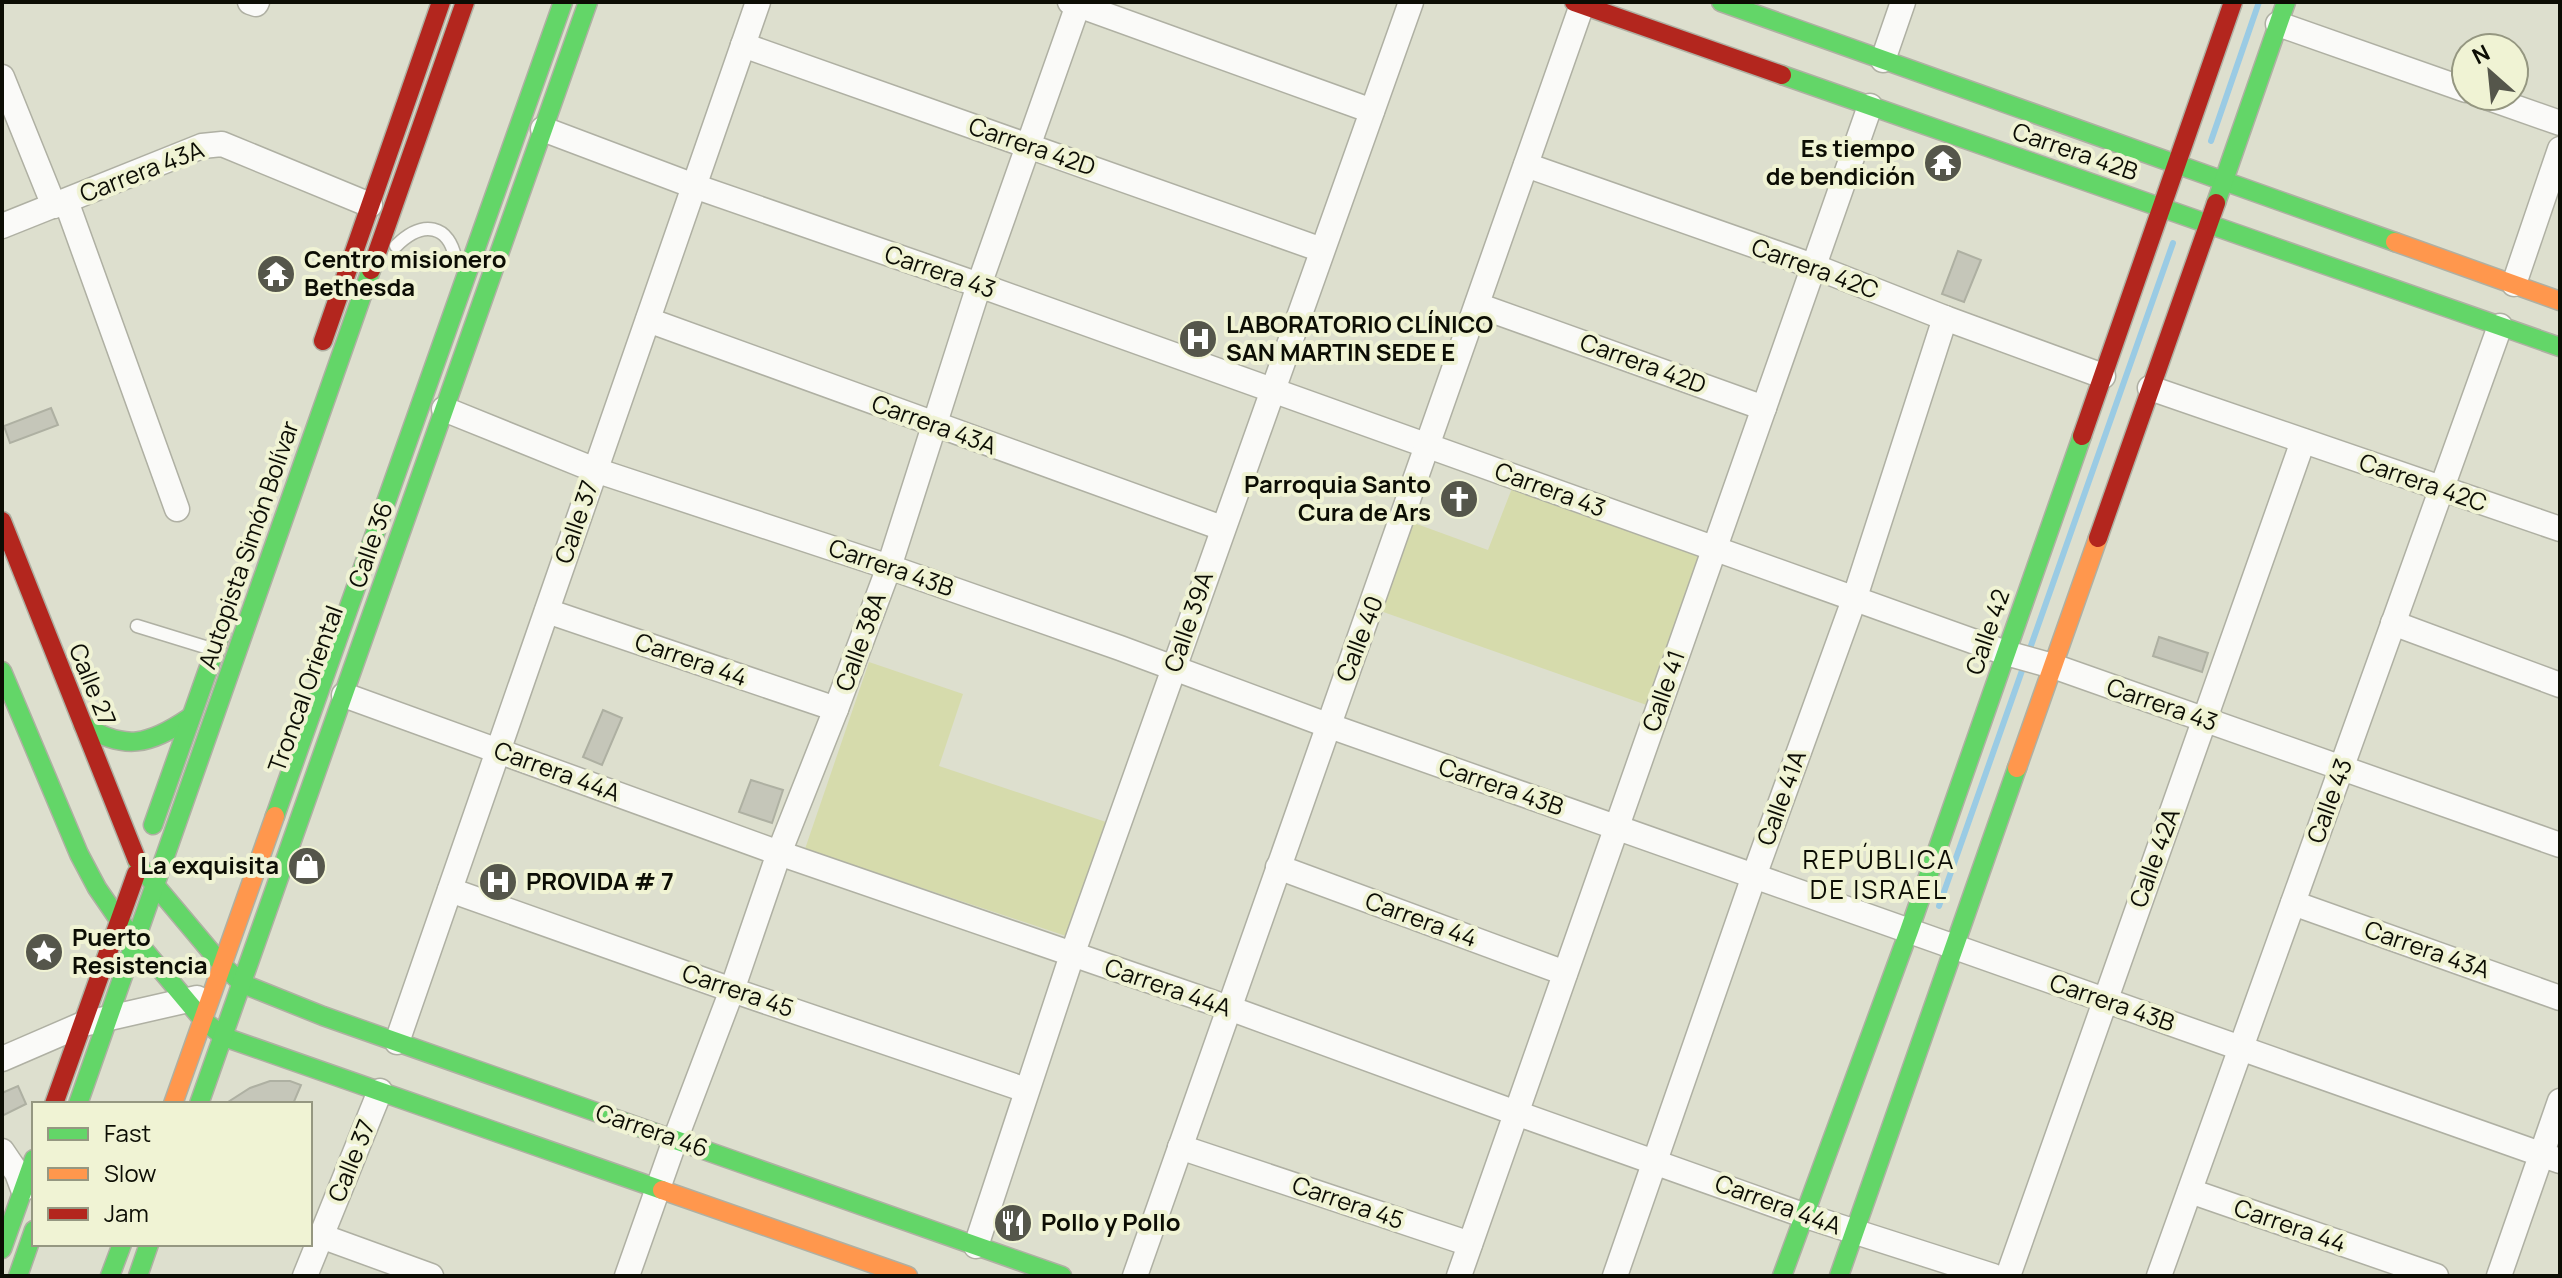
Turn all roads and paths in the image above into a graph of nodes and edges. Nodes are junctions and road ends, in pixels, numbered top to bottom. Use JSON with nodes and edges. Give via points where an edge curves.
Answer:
{"nodes":[{"id":1,"x":441,"y":2,"type":"edge"},
{"id":2,"x":550,"y":2,"type":"edge"},
{"id":3,"x":563,"y":2,"type":"edge"},
{"id":4,"x":588,"y":2,"type":"edge"},
{"id":5,"x":758,"y":2,"type":"edge"},
{"id":6,"x":1411,"y":2,"type":"edge"},
{"id":7,"x":1721,"y":2,"type":"edge"},
{"id":8,"x":1903,"y":2,"type":"edge"},
{"id":9,"x":464,"y":3,"type":"edge"},
{"id":10,"x":1075,"y":3,"type":"edge"},
{"id":11,"x":1580,"y":3,"type":"edge"},
{"id":12,"x":2230,"y":3,"type":"edge"},
{"id":13,"x":2282,"y":13,"type":"edge"},
{"id":14,"x":429,"y":37,"type":"junction"},
{"id":15,"x":743,"y":45,"type":"junction"},
{"id":16,"x":1883,"y":60,"type":"junction"},
{"id":17,"x":2,"y":77,"type":"edge"},
{"id":18,"x":2450,"y":83,"type":"edge"},
{"id":19,"x":1870,"y":106,"type":"junction"},
{"id":20,"x":1372,"y":111,"type":"junction"},
{"id":21,"x":2529,"y":112,"type":"edge"},
{"id":22,"x":2560,"y":123,"type":"edge"},
{"id":23,"x":543,"y":129,"type":"junction"},
{"id":24,"x":1027,"y":145,"type":"junction"},
{"id":25,"x":2560,"y":149,"type":"edge"},
{"id":26,"x":2176,"y":164,"type":"junction"},
{"id":27,"x":1526,"y":165,"type":"junction"},
{"id":28,"x":2223,"y":181,"type":"junction"},
{"id":29,"x":694,"y":186,"type":"junction"},
{"id":30,"x":60,"y":204,"type":"junction"},
{"id":31,"x":370,"y":205,"type":"junction"},
{"id":32,"x":2161,"y":208,"type":"junction"},
{"id":33,"x":405,"y":217,"type":"dead end"},
{"id":34,"x":2208,"y":224,"type":"junction"},
{"id":35,"x":2,"y":226,"type":"edge"},
{"id":36,"x":396,"y":246,"type":"junction"},
{"id":37,"x":1322,"y":250,"type":"junction"},
{"id":38,"x":391,"y":260,"type":"dead end"},
{"id":39,"x":457,"y":265,"type":"junction"},
{"id":40,"x":1813,"y":266,"type":"junction"},
{"id":41,"x":2514,"y":284,"type":"junction"},
{"id":42,"x":979,"y":285,"type":"junction"},
{"id":43,"x":2560,"y":301,"type":"edge"},
{"id":44,"x":1477,"y":305,"type":"junction"},
{"id":45,"x":1945,"y":318,"type":"junction"},
{"id":46,"x":648,"y":320,"type":"junction"},
{"id":47,"x":2500,"y":326,"type":"junction"},
{"id":48,"x":2560,"y":347,"type":"edge"},
{"id":49,"x":317,"y":358,"type":"dead end"},
{"id":50,"x":2103,"y":376,"type":"junction"},
{"id":51,"x":2150,"y":388,"type":"junction"},
{"id":52,"x":1272,"y":390,"type":"junction"},
{"id":53,"x":1764,"y":408,"type":"junction"},
{"id":54,"x":444,"y":409,"type":"junction"},
{"id":55,"x":935,"y":425,"type":"junction"},
{"id":56,"x":2303,"y":441,"type":"junction"},
{"id":57,"x":1428,"y":447,"type":"junction"},
{"id":58,"x":595,"y":470,"type":"junction"},
{"id":59,"x":2441,"y":490,"type":"junction"},
{"id":60,"x":177,"y":509,"type":"dead end"},
{"id":61,"x":2,"y":521,"type":"edge"},
{"id":62,"x":1222,"y":528,"type":"junction"},
{"id":63,"x":2560,"y":529,"type":"edge"},
{"id":64,"x":1714,"y":548,"type":"junction"},
{"id":65,"x":889,"y":567,"type":"junction"},
{"id":66,"x":1855,"y":597,"type":"junction"},
{"id":67,"x":547,"y":611,"type":"junction"},
{"id":68,"x":225,"y":621,"type":"dead end"},
{"id":69,"x":2393,"y":623,"type":"junction"},
{"id":70,"x":137,"y":626,"type":"dead end"},
{"id":71,"x":215,"y":650,"type":"junction"},
{"id":72,"x":2010,"y":654,"type":"junction"},
{"id":73,"x":2048,"y":665,"type":"junction"},
{"id":74,"x":1173,"y":668,"type":"junction"},
{"id":75,"x":2,"y":671,"type":"edge"},
{"id":76,"x":2560,"y":685,"type":"edge"},
{"id":77,"x":344,"y":695,"type":"junction"},
{"id":78,"x":836,"y":709,"type":"junction"},
{"id":79,"x":189,"y":718,"type":"junction"},
{"id":80,"x":11,"y":720,"type":"edge"},
{"id":81,"x":2206,"y":720,"type":"junction"},
{"id":82,"x":83,"y":725,"type":"junction"},
{"id":83,"x":1327,"y":725,"type":"junction"},
{"id":84,"x":498,"y":751,"type":"junction"},
{"id":85,"x":2341,"y":768,"type":"junction"},
{"id":86,"x":261,"y":817,"type":"dead end"},
{"id":87,"x":1617,"y":827,"type":"junction"},
{"id":88,"x":2560,"y":845,"type":"edge"},
{"id":89,"x":779,"y":853,"type":"junction"},
{"id":90,"x":139,"y":866,"type":"junction"},
{"id":91,"x":1278,"y":867,"type":"junction"},
{"id":92,"x":1754,"y":876,"type":"junction"},
{"id":93,"x":450,"y":890,"type":"junction"},
{"id":94,"x":165,"y":897,"type":"junction"},
{"id":95,"x":2293,"y":903,"type":"junction"},
{"id":96,"x":119,"y":920,"type":"junction"},
{"id":97,"x":1909,"y":931,"type":"junction"},
{"id":98,"x":1955,"y":948,"type":"junction"},
{"id":99,"x":145,"y":951,"type":"junction"},
{"id":100,"x":1072,"y":955,"type":"junction"},
{"id":101,"x":215,"y":956,"type":"junction"},
{"id":102,"x":1565,"y":973,"type":"junction"},
{"id":103,"x":243,"y":984,"type":"junction"},
{"id":104,"x":732,"y":990,"type":"junction"},
{"id":105,"x":2560,"y":998,"type":"edge"},
{"id":106,"x":2103,"y":1000,"type":"junction"},
{"id":107,"x":197,"y":1004,"type":"junction"},
{"id":108,"x":1229,"y":1008,"type":"junction"},
{"id":109,"x":123,"y":1014,"type":"junction"},
{"id":110,"x":83,"y":1024,"type":"junction"},
{"id":111,"x":224,"y":1037,"type":"junction"},
{"id":112,"x":397,"y":1042,"type":"junction"},
{"id":113,"x":2241,"y":1048,"type":"junction"},
{"id":114,"x":2,"y":1059,"type":"edge"},
{"id":115,"x":1026,"y":1090,"type":"junction"},
{"id":116,"x":380,"y":1091,"type":"junction"},
{"id":117,"x":2560,"y":1101,"type":"edge"},
{"id":118,"x":55,"y":1102,"type":"edge"},
{"id":119,"x":79,"y":1102,"type":"edge"},
{"id":120,"x":173,"y":1102,"type":"edge"},
{"id":121,"x":200,"y":1102,"type":"edge"},
{"id":122,"x":1516,"y":1113,"type":"junction"},
{"id":123,"x":675,"y":1140,"type":"junction"},
{"id":124,"x":1180,"y":1147,"type":"junction"},
{"id":125,"x":2,"y":1151,"type":"edge"},
{"id":126,"x":2551,"y":1158,"type":"edge"},
{"id":127,"x":1654,"y":1160,"type":"junction"},
{"id":128,"x":32,"y":1164,"type":"edge"},
{"id":129,"x":23,"y":1189,"type":"junction"},
{"id":130,"x":659,"y":1189,"type":"junction"},
{"id":131,"x":2190,"y":1191,"type":"junction"},
{"id":132,"x":1803,"y":1215,"type":"junction"},
{"id":133,"x":1854,"y":1232,"type":"junction"},
{"id":134,"x":32,"y":1236,"type":"edge"},
{"id":135,"x":321,"y":1236,"type":"junction"},
{"id":136,"x":1470,"y":1244,"type":"junction"},
{"id":137,"x":121,"y":1246,"type":"edge"},
{"id":138,"x":148,"y":1246,"type":"edge"},
{"id":139,"x":976,"y":1246,"type":"junction"},
{"id":140,"x":2,"y":1249,"type":"edge"},
{"id":141,"x":18,"y":1276,"type":"edge"},
{"id":142,"x":110,"y":1276,"type":"edge"},
{"id":143,"x":138,"y":1276,"type":"edge"},
{"id":144,"x":305,"y":1276,"type":"edge"},
{"id":145,"x":431,"y":1276,"type":"edge"},
{"id":146,"x":627,"y":1276,"type":"edge"},
{"id":147,"x":908,"y":1276,"type":"edge"},
{"id":148,"x":1062,"y":1276,"type":"edge"},
{"id":149,"x":1135,"y":1276,"type":"edge"},
{"id":150,"x":1459,"y":1276,"type":"edge"},
{"id":151,"x":1615,"y":1276,"type":"edge"},
{"id":152,"x":1782,"y":1276,"type":"edge"},
{"id":153,"x":1839,"y":1276,"type":"edge"},
{"id":154,"x":1993,"y":1276,"type":"edge"},
{"id":155,"x":2008,"y":1276,"type":"edge"},
{"id":156,"x":2159,"y":1276,"type":"edge"},
{"id":157,"x":2436,"y":1276,"type":"edge"},
{"id":158,"x":2499,"y":1276,"type":"edge"}],
"edges":[{"from":1,"to":14,"type":"main road"},
{"from":2,"to":39,"type":"lane","name":"Troncal Oriental"},
{"from":3,"to":101,"type":"main road"},
{"from":4,"to":23,"type":"main road","name":"Calle 36"},
{"from":5,"to":15,"type":"street","name":"Calle 37"},
{"from":6,"to":20,"type":"street","name":"Calle 39A"},
{"from":7,"to":16,"type":"main road","name":"Carrera 42B"},
{"from":8,"to":16,"type":"street"},
{"from":9,"to":14,"type":"main road"},
{"from":9,"to":94,"type":"main road","name":"Autopista Simón Bolívar"},
{"from":10,"to":20,"type":"street"},
{"from":10,"to":24,"type":"street","name":"Calle 38A"},
{"from":11,"to":19,"type":"main road","name":"Carrera 42B"},
{"from":11,"to":27,"type":"street","name":"Calle 40"},
{"from":12,"to":26,"type":"main road","name":"Calle 42"},
{"from":13,"to":18,"type":"street"},
{"from":13,"to":28,"type":"main road"},
{"from":14,"to":31,"type":"main road"},
{"from":15,"to":24,"type":"street","name":"Carrera 42D"},
{"from":15,"to":29,"type":"street","name":"Calle 37"},
{"from":16,"to":26,"type":"main road","name":"Carrera 42B"},
{"from":17,"to":30,"type":"street"},
{"from":19,"to":32,"type":"main road","name":"Carrera 42B"},
{"from":19,"to":40,"type":"street","name":"Calle 41"},
{"from":20,"to":37,"type":"street","name":"Calle 39A"},
{"from":21,"to":22,"type":"street"},
{"from":23,"to":29,"type":"street","name":"Carrera 43"},
{"from":23,"to":54,"type":"main road","name":"Calle 36"},
{"from":24,"to":37,"type":"street","name":"Carrera 42D"},
{"from":24,"to":42,"type":"street","name":"Calle 38A"},
{"from":25,"to":41,"type":"street"},
{"from":26,"to":28,"type":"main road","name":"Carrera 42B"},
{"from":26,"to":32,"type":"main road","name":"Calle 42"},
{"from":27,"to":40,"type":"street","name":"Carrera 42C"},
{"from":27,"to":44,"type":"street","name":"Calle 40"},
{"from":28,"to":34,"type":"main road"},
{"from":28,"to":41,"type":"main road","name":"Carrera 42B"},
{"from":29,"to":42,"type":"street","name":"Carrera 43"},
{"from":29,"to":46,"type":"street","name":"Calle 37"},
{"from":30,"to":31,"type":"street","name":"Carrera 43A","via":[[202,146],[222,144]]},
{"from":30,"to":35,"type":"street","name":"Carrera 43A"},
{"from":30,"to":60,"type":"street"},
{"from":31,"to":49,"type":"main road"},
{"from":32,"to":34,"type":"main road","name":"Carrera 42B"},
{"from":32,"to":50,"type":"main road","name":"Calle 42"},
{"from":33,"to":36,"type":"lane"},
{"from":34,"to":47,"type":"main road","name":"Carrera 42B"},
{"from":34,"to":51,"type":"main road"},
{"from":36,"to":38,"type":"lane"},
{"from":36,"to":39,"type":"lane","via":[[415,231],[438,231],[453,246]]},
{"from":37,"to":52,"type":"street","name":"Calle 39A"},
{"from":39,"to":86,"type":"lane","name":"Troncal Oriental"},
{"from":40,"to":45,"type":"street","name":"Carrera 42C"},
{"from":40,"to":53,"type":"street","name":"Calle 41"},
{"from":41,"to":43,"type":"main road","name":"Carrera 42B"},
{"from":42,"to":52,"type":"street","name":"Carrera 43"},
{"from":42,"to":55,"type":"street","name":"Calle 38A"},
{"from":44,"to":53,"type":"street","name":"Carrera 42D"},
{"from":44,"to":57,"type":"street","name":"Calle 40"},
{"from":45,"to":50,"type":"street","name":"Carrera 42C"},
{"from":45,"to":66,"type":"street","name":"Calle 41A"},
{"from":46,"to":55,"type":"street","name":"Carrera 43A"},
{"from":46,"to":58,"type":"street","name":"Calle 37"},
{"from":47,"to":48,"type":"main road","name":"Carrera 42B"},
{"from":47,"to":59,"type":"street","name":"Calle 43"},
{"from":50,"to":72,"type":"main road","name":"Calle 42"},
{"from":51,"to":56,"type":"street","name":"Carrera 42C"},
{"from":51,"to":73,"type":"main road"},
{"from":52,"to":57,"type":"street","name":"Carrera 43"},
{"from":52,"to":62,"type":"street","name":"Calle 39A"},
{"from":53,"to":64,"type":"street","name":"Calle 41"},
{"from":54,"to":58,"type":"street","name":"Carrera 43B"},
{"from":54,"to":77,"type":"main road","name":"Calle 36"},
{"from":55,"to":62,"type":"street","name":"Carrera 43A"},
{"from":55,"to":65,"type":"street","name":"Calle 38A"},
{"from":56,"to":59,"type":"street","name":"Carrera 42C"},
{"from":56,"to":81,"type":"street","name":"Calle 42A"},
{"from":57,"to":64,"type":"street","name":"Carrera 43"},
{"from":57,"to":83,"type":"street","name":"Calle 40"},
{"from":58,"to":65,"type":"street","name":"Carrera 43B"},
{"from":58,"to":67,"type":"street","name":"Calle 37"},
{"from":59,"to":63,"type":"street","name":"Carrera 42C"},
{"from":59,"to":69,"type":"street","name":"Calle 43"},
{"from":61,"to":82,"type":"main road","name":"Calle 27"},
{"from":62,"to":74,"type":"street","name":"Calle 39A"},
{"from":64,"to":66,"type":"street","name":"Carrera 43"},
{"from":64,"to":87,"type":"street","name":"Calle 41"},
{"from":65,"to":74,"type":"street","name":"Carrera 43B"},
{"from":65,"to":78,"type":"street","name":"Calle 38A"},
{"from":66,"to":72,"type":"street","name":"Carrera 43"},
{"from":66,"to":92,"type":"street","name":"Calle 41A"},
{"from":67,"to":78,"type":"street","name":"Carrera 44"},
{"from":67,"to":84,"type":"street","name":"Calle 37"},
{"from":68,"to":71,"type":"main road"},
{"from":69,"to":76,"type":"street"},
{"from":69,"to":85,"type":"street","name":"Calle 43"},
{"from":70,"to":71,"type":"lane"},
{"from":71,"to":79,"type":"main road"},
{"from":72,"to":73,"type":"street","name":"Carrera 43"},
{"from":72,"to":97,"type":"main road","name":"Calle 42"},
{"from":73,"to":81,"type":"street","name":"Carrera 43"},
{"from":73,"to":98,"type":"main road"},
{"from":74,"to":83,"type":"street","name":"Carrera 43B"},
{"from":74,"to":100,"type":"street","name":"Calle 39A"},
{"from":75,"to":80,"type":"main road"},
{"from":77,"to":84,"type":"street","name":"Carrera 44A"},
{"from":77,"to":103,"type":"main road","name":"Calle 36"},
{"from":78,"to":89,"type":"street","name":"Calle 38A"},
{"from":79,"to":82,"type":"main road","via":[[165,735],[136,742],[106,739]]},
{"from":79,"to":90,"type":"main road"},
{"from":80,"to":96,"type":"main road","via":[[97,888]]},
{"from":81,"to":85,"type":"street","name":"Carrera 43"},
{"from":81,"to":106,"type":"street","name":"Calle 42A"},
{"from":82,"to":90,"type":"main road","name":"Calle 27"},
{"from":83,"to":87,"type":"street","name":"Carrera 43B"},
{"from":83,"to":91,"type":"street","name":"Calle 40"},
{"from":84,"to":89,"type":"street","name":"Carrera 44A"},
{"from":84,"to":93,"type":"street","name":"Calle 37"},
{"from":85,"to":88,"type":"street","name":"Carrera 43"},
{"from":85,"to":95,"type":"street","name":"Calle 43"},
{"from":87,"to":92,"type":"street","name":"Carrera 43B"},
{"from":87,"to":102,"type":"street","name":"Calle 41"},
{"from":89,"to":100,"type":"street","name":"Carrera 44A"},
{"from":89,"to":104,"type":"street","name":"Calle 38A"},
{"from":90,"to":94,"type":"main road","name":"Carrera 46"},
{"from":90,"to":96,"type":"main road"},
{"from":91,"to":102,"type":"street","name":"Carrera 44"},
{"from":91,"to":108,"type":"street","name":"Calle 40"},
{"from":92,"to":97,"type":"street","name":"Carrera 43B"},
{"from":92,"to":127,"type":"street","name":"Calle 41A"},
{"from":93,"to":104,"type":"street","name":"Carrera 45"},
{"from":93,"to":112,"type":"street","name":"Calle 37"},
{"from":94,"to":99,"type":"main road","name":"Autopista Simón Bolívar"},
{"from":94,"to":101,"type":"main road","name":"Carrera 46"},
{"from":95,"to":105,"type":"street","name":"Carrera 43A"},
{"from":95,"to":113,"type":"street","name":"Calle 43"},
{"from":96,"to":99,"type":"main road"},
{"from":96,"to":110,"type":"main road"},
{"from":97,"to":98,"type":"street","name":"Carrera 43B"},
{"from":97,"to":132,"type":"main road","name":"Calle 42"},
{"from":98,"to":106,"type":"street","name":"Carrera 43B"},
{"from":98,"to":133,"type":"main road"},
{"from":99,"to":107,"type":"main road"},
{"from":99,"to":109,"type":"main road","name":"Autopista Simón Bolívar"},
{"from":100,"to":108,"type":"street","name":"Carrera 44A"},
{"from":100,"to":115,"type":"street","name":"Calle 39A"},
{"from":101,"to":103,"type":"main road","name":"Carrera 46"},
{"from":101,"to":107,"type":"main road"},
{"from":102,"to":122,"type":"street","name":"Calle 41"},
{"from":103,"to":107,"type":"street"},
{"from":103,"to":111,"type":"main road","name":"Calle 36"},
{"from":103,"to":112,"type":"main road","name":"Carrera 46"},
{"from":104,"to":115,"type":"street","name":"Carrera 45"},
{"from":104,"to":123,"type":"street","name":"Calle 38A"},
{"from":106,"to":113,"type":"street","name":"Carrera 43B"},
{"from":106,"to":155,"type":"street","name":"Calle 42A"},
{"from":107,"to":109,"type":"street"},
{"from":107,"to":111,"type":"main road"},
{"from":107,"to":120,"type":"main road"},
{"from":108,"to":122,"type":"street","name":"Carrera 44A"},
{"from":108,"to":124,"type":"street","name":"Calle 40"},
{"from":109,"to":110,"type":"street"},
{"from":109,"to":119,"type":"main road","name":"Autopista Simón Bolívar"},
{"from":110,"to":114,"type":"street"},
{"from":110,"to":118,"type":"main road"},
{"from":111,"to":116,"type":"main road"},
{"from":111,"to":121,"type":"main road","name":"Calle 36"},
{"from":112,"to":123,"type":"main road","name":"Carrera 46"},
{"from":113,"to":126,"type":"street","name":"Carrera 43B"},
{"from":113,"to":131,"type":"street","name":"Calle 43"},
{"from":115,"to":139,"type":"street","name":"Calle 39A"},
{"from":116,"to":130,"type":"main road"},
{"from":116,"to":135,"type":"street","name":"Calle 37"},
{"from":117,"to":126,"type":"street"},
{"from":122,"to":127,"type":"street","name":"Carrera 44A"},
{"from":122,"to":136,"type":"street","name":"Calle 41"},
{"from":123,"to":130,"type":"street","name":"Calle 38A"},
{"from":123,"to":139,"type":"main road","name":"Carrera 46"},
{"from":124,"to":136,"type":"street","name":"Carrera 45"},
{"from":124,"to":149,"type":"street","name":"Calle 40"},
{"from":125,"to":129,"type":"street"},
{"from":126,"to":158,"type":"street"},
{"from":127,"to":132,"type":"street","name":"Carrera 44A"},
{"from":127,"to":151,"type":"street","name":"Calle 41A"},
{"from":128,"to":129,"type":"main road"},
{"from":129,"to":140,"type":"main road"},
{"from":130,"to":146,"type":"street","name":"Calle 38A"},
{"from":130,"to":147,"type":"main road"},
{"from":131,"to":156,"type":"street","name":"Calle 43"},
{"from":131,"to":157,"type":"street","name":"Carrera 44"},
{"from":132,"to":133,"type":"street","name":"Carrera 44A"},
{"from":132,"to":152,"type":"main road","name":"Calle 42"},
{"from":133,"to":153,"type":"main road"},
{"from":133,"to":154,"type":"street","name":"Carrera 44A"},
{"from":134,"to":141,"type":"main road"},
{"from":135,"to":144,"type":"street","name":"Calle 37"},
{"from":135,"to":145,"type":"street"},
{"from":136,"to":150,"type":"street","name":"Calle 41"},
{"from":137,"to":142,"type":"main road"},
{"from":138,"to":143,"type":"main road"},
{"from":139,"to":148,"type":"main road","name":"Carrera 46"}]}
